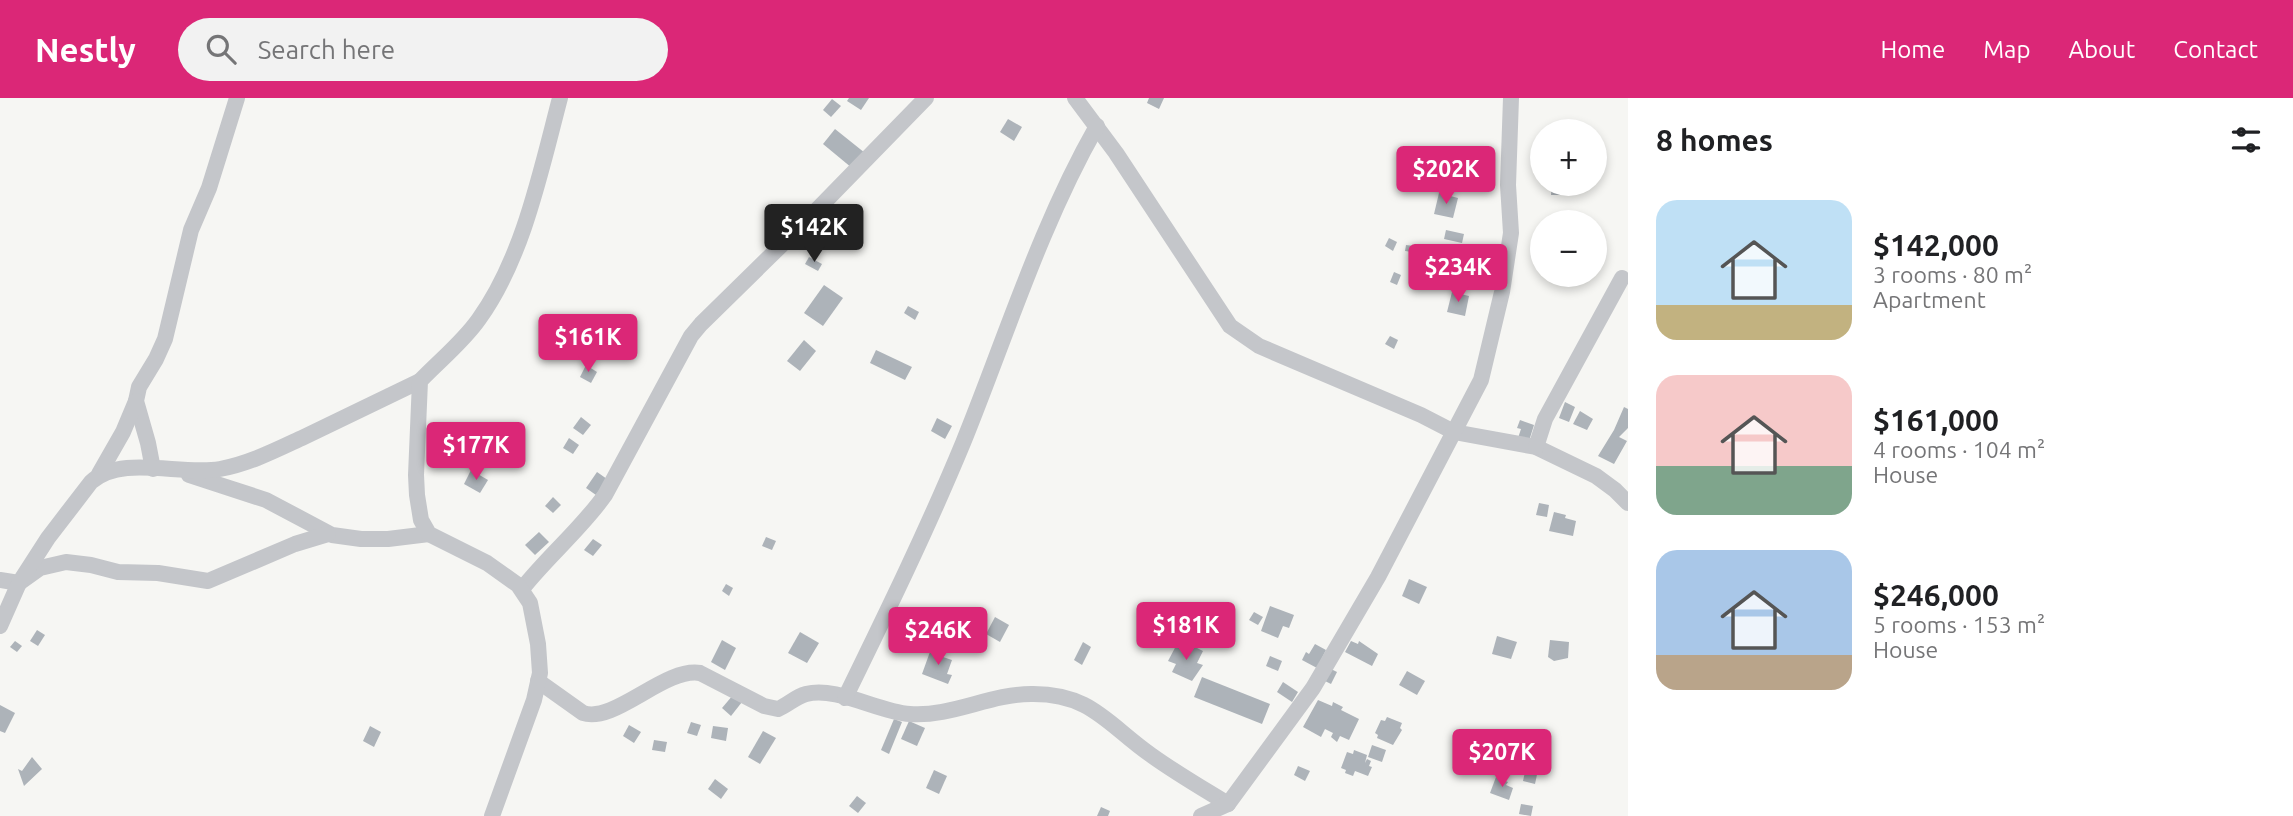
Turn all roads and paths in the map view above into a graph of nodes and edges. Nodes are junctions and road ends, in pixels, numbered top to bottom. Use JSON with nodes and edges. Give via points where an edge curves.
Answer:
{"nodes":[{"id":1,"x":237,"y":98,"type":"edge"},
{"id":2,"x":560,"y":98,"type":"edge"},
{"id":3,"x":926,"y":98,"type":"edge"},
{"id":4,"x":1075,"y":98,"type":"edge"},
{"id":5,"x":1511,"y":98,"type":"edge"},
{"id":6,"x":1097,"y":126,"type":"junction"},
{"id":7,"x":1622,"y":278,"type":"dead end"},
{"id":8,"x":420,"y":381,"type":"junction"},
{"id":9,"x":136,"y":401,"type":"junction"},
{"id":10,"x":1454,"y":432,"type":"junction"},
{"id":11,"x":1536,"y":447,"type":"junction"},
{"id":12,"x":153,"y":469,"type":"junction"},
{"id":13,"x":177,"y":470,"type":"junction"},
{"id":14,"x":99,"y":474,"type":"junction"},
{"id":15,"x":1628,"y":503,"type":"edge"},
{"id":16,"x":328,"y":534,"type":"junction"},
{"id":17,"x":429,"y":534,"type":"junction"},
{"id":18,"x":0,"y":580,"type":"edge"},
{"id":19,"x":19,"y":583,"type":"junction"},
{"id":20,"x":522,"y":589,"type":"junction"},
{"id":21,"x":0,"y":626,"type":"edge"},
{"id":22,"x":538,"y":681,"type":"junction"},
{"id":23,"x":845,"y":698,"type":"junction"},
{"id":24,"x":1228,"y":804,"type":"junction"},
{"id":25,"x":492,"y":816,"type":"edge"},
{"id":26,"x":1201,"y":816,"type":"edge"}],
"edges":[{"from":1,"to":9,"type":"street","via":[[186,248],[164,339]]},
{"from":2,"to":8,"type":"street","via":[[520,236],[496,292],[478,321]]},
{"from":3,"to":20,"type":"street","via":[[691,336],[606,495]]},
{"from":4,"to":6,"type":"street"},
{"from":5,"to":10,"type":"street","via":[[1511,233],[1505,272],[1481,380]]},
{"from":6,"to":10,"type":"street","via":[[1236,333]]},
{"from":6,"to":23,"type":"street","via":[[1043,239],[932,517]]},
{"from":7,"to":11,"type":"street","via":[[1545,419]]},
{"from":8,"to":13,"type":"street","via":[[243,463],[220,469]]},
{"from":8,"to":17,"type":"street","via":[[417,495],[421,520]]},
{"from":9,"to":12,"type":"street"},
{"from":9,"to":14,"type":"street"},
{"from":10,"to":11,"type":"street"},
{"from":10,"to":24,"type":"street","via":[[1313,688]]},
{"from":11,"to":15,"type":"street","via":[[1596,476]]},
{"from":12,"to":13,"type":"street"},
{"from":12,"to":14,"type":"street","via":[[120,468]]},
{"from":13,"to":16,"type":"street","via":[[265,500]]},
{"from":14,"to":19,"type":"street"},
{"from":16,"to":17,"type":"street","via":[[379,539]]},
{"from":16,"to":19,"type":"street","via":[[208,581],[66,562],[40,568]]},
{"from":17,"to":20,"type":"street","via":[[500,570]]},
{"from":18,"to":19,"type":"street"},
{"from":19,"to":21,"type":"street"},
{"from":20,"to":22,"type":"street","via":[[534,620],[540,658]]},
{"from":22,"to":23,"type":"street","via":[[589,715],[692,672],[772,708],[814,693]]},
{"from":22,"to":25,"type":"street"},
{"from":23,"to":24,"type":"street","via":[[926,715],[1017,695],[1062,698],[1093,708],[1150,755]]},
{"from":24,"to":26,"type":"street"}]}
